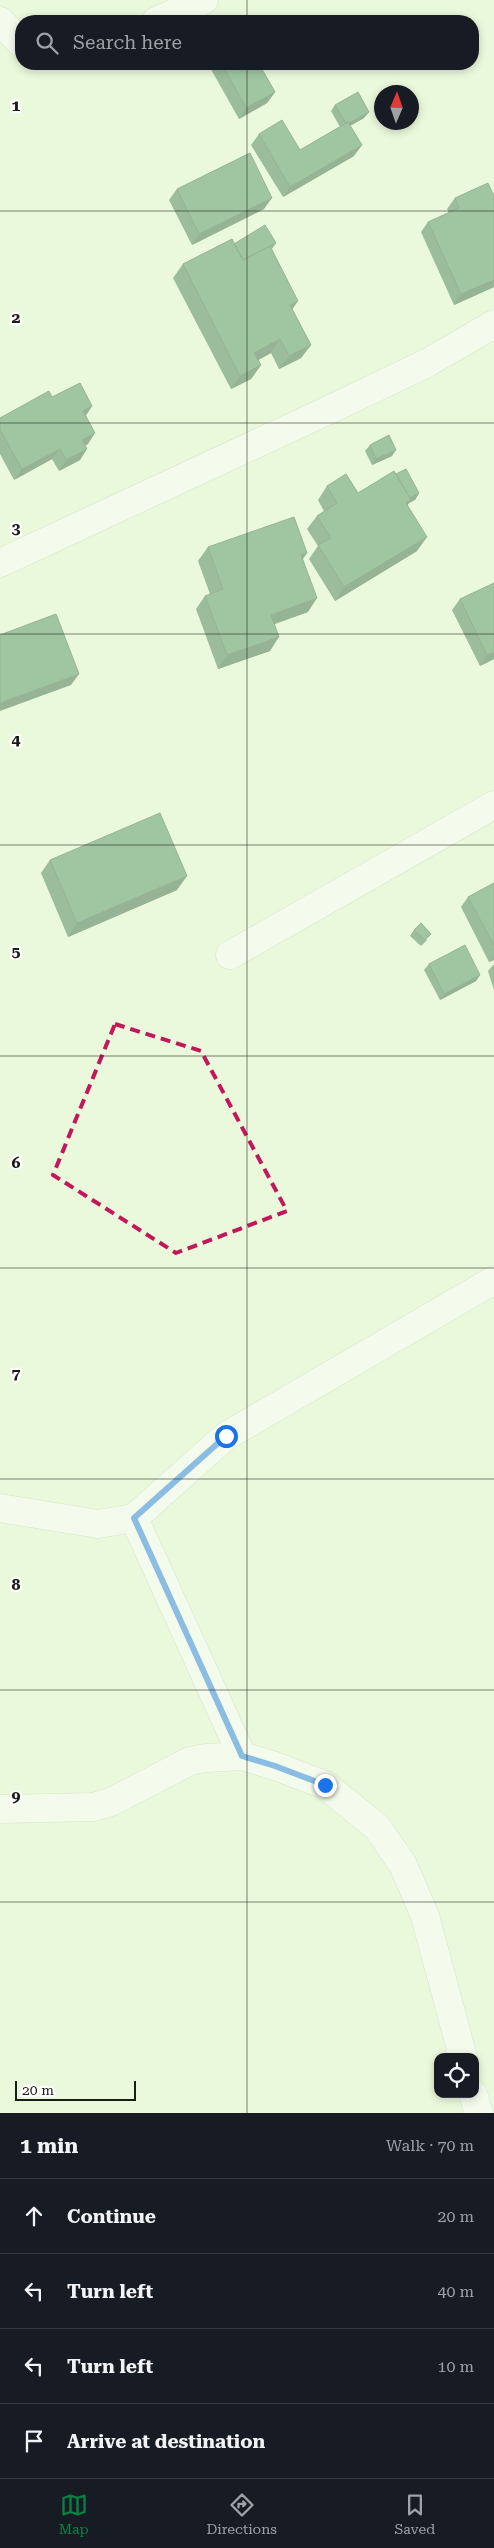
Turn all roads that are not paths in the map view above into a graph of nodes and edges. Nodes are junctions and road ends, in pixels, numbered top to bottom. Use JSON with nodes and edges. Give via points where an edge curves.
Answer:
{"nodes":[{"id":1,"x":204,"y":0,"type":"edge"},
{"id":2,"x":170,"y":15,"type":"edge"},
{"id":3,"x":0,"y":21,"type":"edge"},
{"id":4,"x":15,"y":37,"type":"edge"},
{"id":5,"x":494,"y":324,"type":"edge"},
{"id":6,"x":0,"y":562,"type":"edge"},
{"id":7,"x":494,"y":805,"type":"edge"},
{"id":8,"x":230,"y":955,"type":"dead end"},
{"id":9,"x":494,"y":1280,"type":"edge"},
{"id":10,"x":0,"y":1508,"type":"edge"},
{"id":11,"x":134,"y":1518,"type":"junction"},
{"id":12,"x":242,"y":1756,"type":"junction"},
{"id":13,"x":0,"y":1809,"type":"edge"},
{"id":14,"x":462,"y":2053,"type":"edge"},
{"id":15,"x":474,"y":2098,"type":"edge"},
{"id":16,"x":478,"y":2113,"type":"edge"}],
"edges":[{"from":1,"to":2,"type":"street"},
{"from":3,"to":4,"type":"street"},
{"from":5,"to":6,"type":"street","via":[[427,363]]},
{"from":7,"to":8,"type":"street"},
{"from":9,"to":11,"type":"street","via":[[226,1436]]},
{"from":10,"to":11,"type":"street","via":[[98,1524]]},
{"from":11,"to":12,"type":"street"},
{"from":12,"to":13,"type":"street","via":[[190,1761],[112,1802],[93,1807]]},
{"from":12,"to":14,"type":"street","via":[[325,1785],[376,1827],[403,1864],[425,1916]]},
{"from":15,"to":16,"type":"street"}]}
